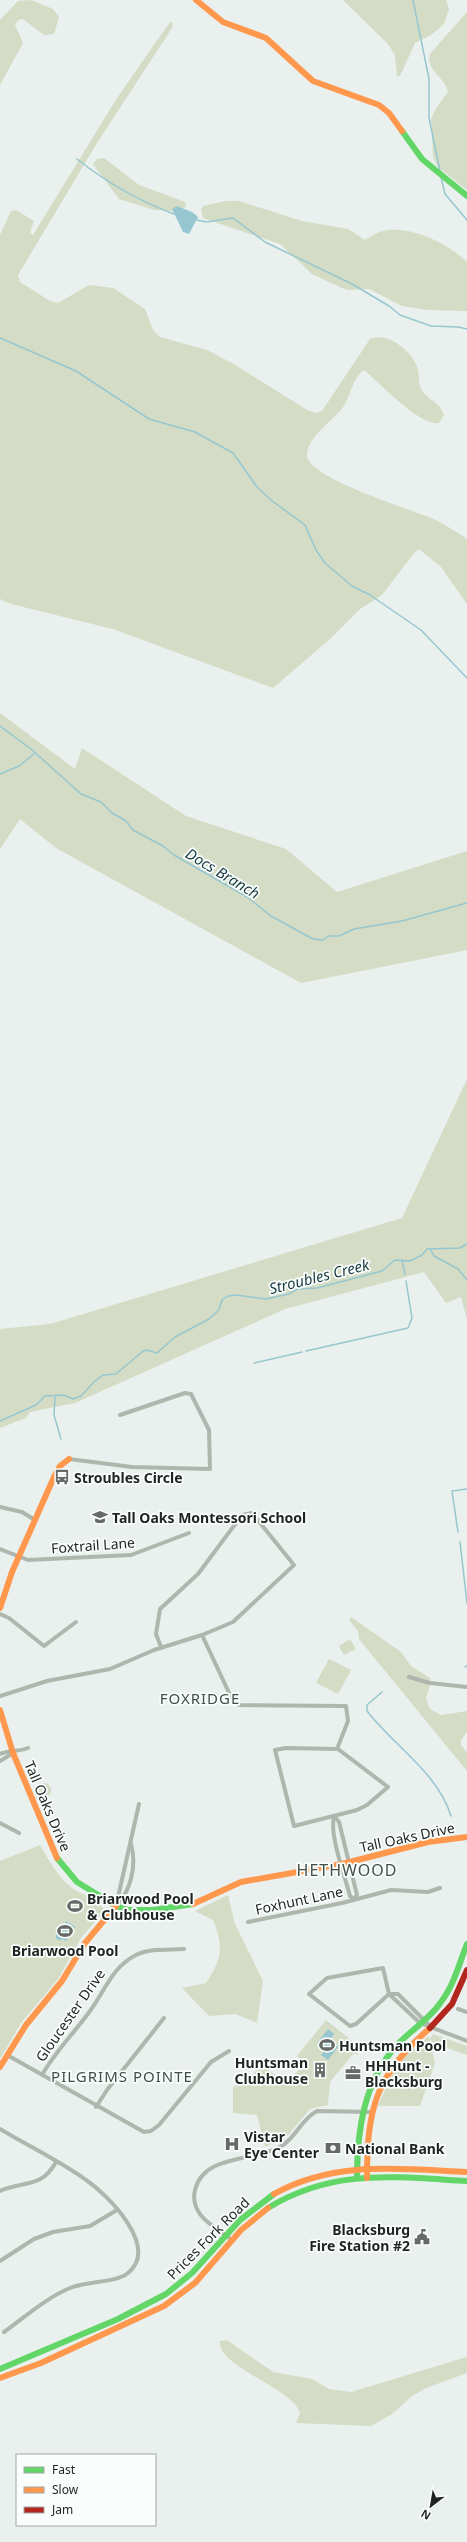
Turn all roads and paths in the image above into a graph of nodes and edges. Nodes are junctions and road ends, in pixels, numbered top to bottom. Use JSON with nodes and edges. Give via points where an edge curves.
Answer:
{"nodes":[{"id":1,"x":196,"y":0,"type":"edge"},
{"id":2,"x":467,"y":196,"type":"edge"},
{"id":3,"x":120,"y":1415,"type":"dead end"},
{"id":4,"x":68,"y":1459,"type":"joint"},
{"id":5,"x":0,"y":1506,"type":"edge"},
{"id":6,"x":35,"y":1520,"type":"junction"},
{"id":7,"x":189,"y":1533,"type":"dead end"},
{"id":8,"x":0,"y":1549,"type":"edge"},
{"id":9,"x":18,"y":1557,"type":"junction"},
{"id":10,"x":0,"y":1608,"type":"edge"},
{"id":11,"x":0,"y":1614,"type":"edge"},
{"id":12,"x":76,"y":1622,"type":"dead end"},
{"id":13,"x":202,"y":1635,"type":"junction"},
{"id":14,"x":161,"y":1647,"type":"junction"},
{"id":15,"x":409,"y":1677,"type":"dead end"},
{"id":16,"x":467,"y":1687,"type":"edge"},
{"id":17,"x":0,"y":1696,"type":"edge"},
{"id":18,"x":0,"y":1710,"type":"edge"},
{"id":19,"x":28,"y":1748,"type":"dead end"},
{"id":20,"x":337,"y":1749,"type":"junction"},
{"id":21,"x":13,"y":1753,"type":"junction"},
{"id":22,"x":0,"y":1754,"type":"edge"},
{"id":23,"x":0,"y":1761,"type":"edge"},
{"id":24,"x":139,"y":1804,"type":"dead end"},
{"id":25,"x":334,"y":1816,"type":"junction"},
{"id":26,"x":0,"y":1823,"type":"edge"},
{"id":27,"x":20,"y":1833,"type":"dead end"},
{"id":28,"x":467,"y":1837,"type":"edge"},
{"id":29,"x":131,"y":1844,"type":"junction"},
{"id":30,"x":349,"y":1862,"type":"junction"},
{"id":31,"x":342,"y":1864,"type":"junction"},
{"id":32,"x":440,"y":1888,"type":"dead end"},
{"id":33,"x":354,"y":1899,"type":"junction"},
{"id":34,"x":116,"y":1906,"type":"junction"},
{"id":35,"x":248,"y":1922,"type":"dead end"},
{"id":36,"x":467,"y":1944,"type":"edge"},
{"id":37,"x":184,"y":1949,"type":"dead end"},
{"id":38,"x":467,"y":1970,"type":"edge"},
{"id":39,"x":389,"y":1994,"type":"junction"},
{"id":40,"x":458,"y":2009,"type":"dead end"},
{"id":41,"x":467,"y":2012,"type":"edge"},
{"id":42,"x":164,"y":2018,"type":"dead end"},
{"id":43,"x":422,"y":2021,"type":"junction"},
{"id":44,"x":431,"y":2027,"type":"junction"},
{"id":45,"x":467,"y":2041,"type":"edge"},
{"id":46,"x":229,"y":2051,"type":"dead end"},
{"id":47,"x":7,"y":2056,"type":"junction"},
{"id":48,"x":0,"y":2067,"type":"edge"},
{"id":49,"x":42,"y":2075,"type":"junction"},
{"id":50,"x":96,"y":2107,"type":"junction"},
{"id":51,"x":362,"y":2112,"type":"junction"},
{"id":52,"x":372,"y":2112,"type":"junction"},
{"id":53,"x":0,"y":2129,"type":"edge"},
{"id":54,"x":56,"y":2162,"type":"junction"},
{"id":55,"x":357,"y":2169,"type":"junction"},
{"id":56,"x":367,"y":2169,"type":"junction"},
{"id":57,"x":467,"y":2172,"type":"edge"},
{"id":58,"x":357,"y":2178,"type":"junction"},
{"id":59,"x":367,"y":2178,"type":"junction"},
{"id":60,"x":467,"y":2181,"type":"edge"},
{"id":61,"x":0,"y":2191,"type":"edge"},
{"id":62,"x":117,"y":2210,"type":"junction"},
{"id":63,"x":225,"y":2235,"type":"junction"},
{"id":64,"x":232,"y":2240,"type":"junction"},
{"id":65,"x":0,"y":2261,"type":"edge"},
{"id":66,"x":4,"y":2332,"type":"dead end"},
{"id":67,"x":0,"y":2369,"type":"edge"},
{"id":68,"x":0,"y":2378,"type":"edge"}],
"edges":[{"from":1,"to":2,"type":"street","via":[[223,22],[266,38],[313,81],[379,105],[389,113],[422,159]]},
{"from":3,"to":4,"type":"street","via":[[185,1393],[191,1394],[209,1430],[210,1469],[132,1466]]},
{"from":4,"to":6,"type":"street","via":[[60,1466]]},
{"from":5,"to":6,"type":"street","via":[[22,1512]]},
{"from":6,"to":9,"type":"street"},
{"from":7,"to":9,"type":"street","name":"Foxtrail Lane","via":[[133,1555],[28,1560]]},
{"from":8,"to":9,"type":"street","name":"Foxtrail Lane"},
{"from":9,"to":10,"type":"street"},
{"from":11,"to":12,"type":"street","via":[[9,1618],[44,1646]]},
{"from":13,"to":14,"type":"street"},
{"from":13,"to":14,"type":"street","via":[[236,1620],[294,1564],[252,1513],[242,1515],[198,1574],[160,1609],[156,1634]]},
{"from":13,"to":20,"type":"street","via":[[231,1697],[239,1705],[346,1706],[348,1721]]},
{"from":14,"to":17,"type":"street","via":[[110,1669],[47,1681]]},
{"from":15,"to":16,"type":"street","via":[[430,1683]]},
{"from":18,"to":21,"type":"street","name":"Tall Oaks Drive"},
{"from":19,"to":21,"type":"street"},
{"from":20,"to":25,"type":"street","via":[[388,1787],[364,1807]]},
{"from":20,"to":25,"type":"street","via":[[275,1750],[294,1826]]},
{"from":21,"to":22,"type":"street"},
{"from":21,"to":23,"type":"street"},
{"from":21,"to":34,"type":"street","name":"Tall Oaks Drive","via":[[46,1838],[62,1866],[77,1882]]},
{"from":24,"to":29,"type":"street"},
{"from":25,"to":30,"type":"street","via":[[339,1822]]},
{"from":25,"to":31,"type":"street","name":"Foxhunt Lane","via":[[332,1824]]},
{"from":26,"to":27,"type":"street"},
{"from":28,"to":30,"type":"street","name":"Tall Oaks Drive","via":[[428,1842]]},
{"from":29,"to":34,"type":"street"},
{"from":29,"to":34,"type":"street","via":[[134,1854],[130,1882],[124,1898]]},
{"from":30,"to":31,"type":"street","name":"Tall Oaks Drive"},
{"from":30,"to":33,"type":"street","name":"Foxhunt Lane","via":[[357,1895]]},
{"from":31,"to":33,"type":"street","name":"Foxhunt Lane","via":[[350,1896]]},
{"from":31,"to":34,"type":"street","name":"Tall Oaks Drive","via":[[241,1882],[191,1905],[136,1911]]},
{"from":32,"to":33,"type":"street","name":"Foxhunt Lane","via":[[428,1892],[391,1890]]},
{"from":33,"to":35,"type":"street","name":"Foxhunt Lane"},
{"from":34,"to":47,"type":"street","via":[[85,1943],[62,1981],[26,2025]]},
{"from":36,"to":43,"type":"street","via":[[446,1995]]},
{"from":37,"to":49,"type":"street","name":"Gloucester Drive","via":[[143,1953],[121,1964]]},
{"from":38,"to":44,"type":"street","via":[[449,2008]]},
{"from":39,"to":39,"type":"street","via":[[383,1968],[327,1978],[308,1994],[350,2026],[356,2024]]},
{"from":39,"to":43,"type":"street"},
{"from":40,"to":41,"type":"street"},
{"from":42,"to":50,"type":"street","via":[[106,2090]]},
{"from":43,"to":44,"type":"street"},
{"from":43,"to":51,"type":"street","via":[[396,2045],[382,2064]]},
{"from":44,"to":45,"type":"street"},
{"from":44,"to":52,"type":"street","via":[[396,2060]]},
{"from":46,"to":50,"type":"street","via":[[211,2062],[169,2114],[151,2131],[141,2131]]},
{"from":47,"to":48,"type":"street"},
{"from":47,"to":49,"type":"street"},
{"from":49,"to":50,"type":"street"},
{"from":51,"to":52,"type":"street"},
{"from":51,"to":55,"type":"street","via":[[358,2132]]},
{"from":51,"to":63,"type":"street","via":[[317,2111],[292,2139],[279,2148],[216,2166],[205,2172],[195,2191],[196,2206],[201,2216]]},
{"from":52,"to":56,"type":"street","via":[[367,2142]]},
{"from":53,"to":54,"type":"street"},
{"from":54,"to":61,"type":"street","via":[[49,2174],[39,2181]]},
{"from":54,"to":62,"type":"street","via":[[89,2182]]},
{"from":55,"to":56,"type":"street","name":"Prices Fork Road"},
{"from":55,"to":58,"type":"street"},
{"from":55,"to":63,"type":"street","name":"Prices Fork Road","via":[[319,2175],[281,2190],[250,2210]]},
{"from":56,"to":57,"type":"street","name":"Prices Fork Road"},
{"from":56,"to":59,"type":"street"},
{"from":58,"to":59,"type":"street","name":"Prices Fork Road"},
{"from":58,"to":64,"type":"street","name":"Prices Fork Road","via":[[317,2185],[286,2198],[254,2219]]},
{"from":59,"to":60,"type":"street","name":"Prices Fork Road"},
{"from":62,"to":65,"type":"street","via":[[90,2226],[54,2232],[34,2239]]},
{"from":62,"to":66,"type":"street","via":[[130,2227],[138,2244],[138,2254],[131,2269],[117,2278],[87,2282],[62,2292]]},
{"from":63,"to":64,"type":"street"},
{"from":63,"to":67,"type":"street","name":"Prices Fork Road","via":[[192,2274],[154,2301],[31,2358]]},
{"from":64,"to":68,"type":"street","name":"Prices Fork Road","via":[[197,2281],[159,2309],[28,2369]]}]}
